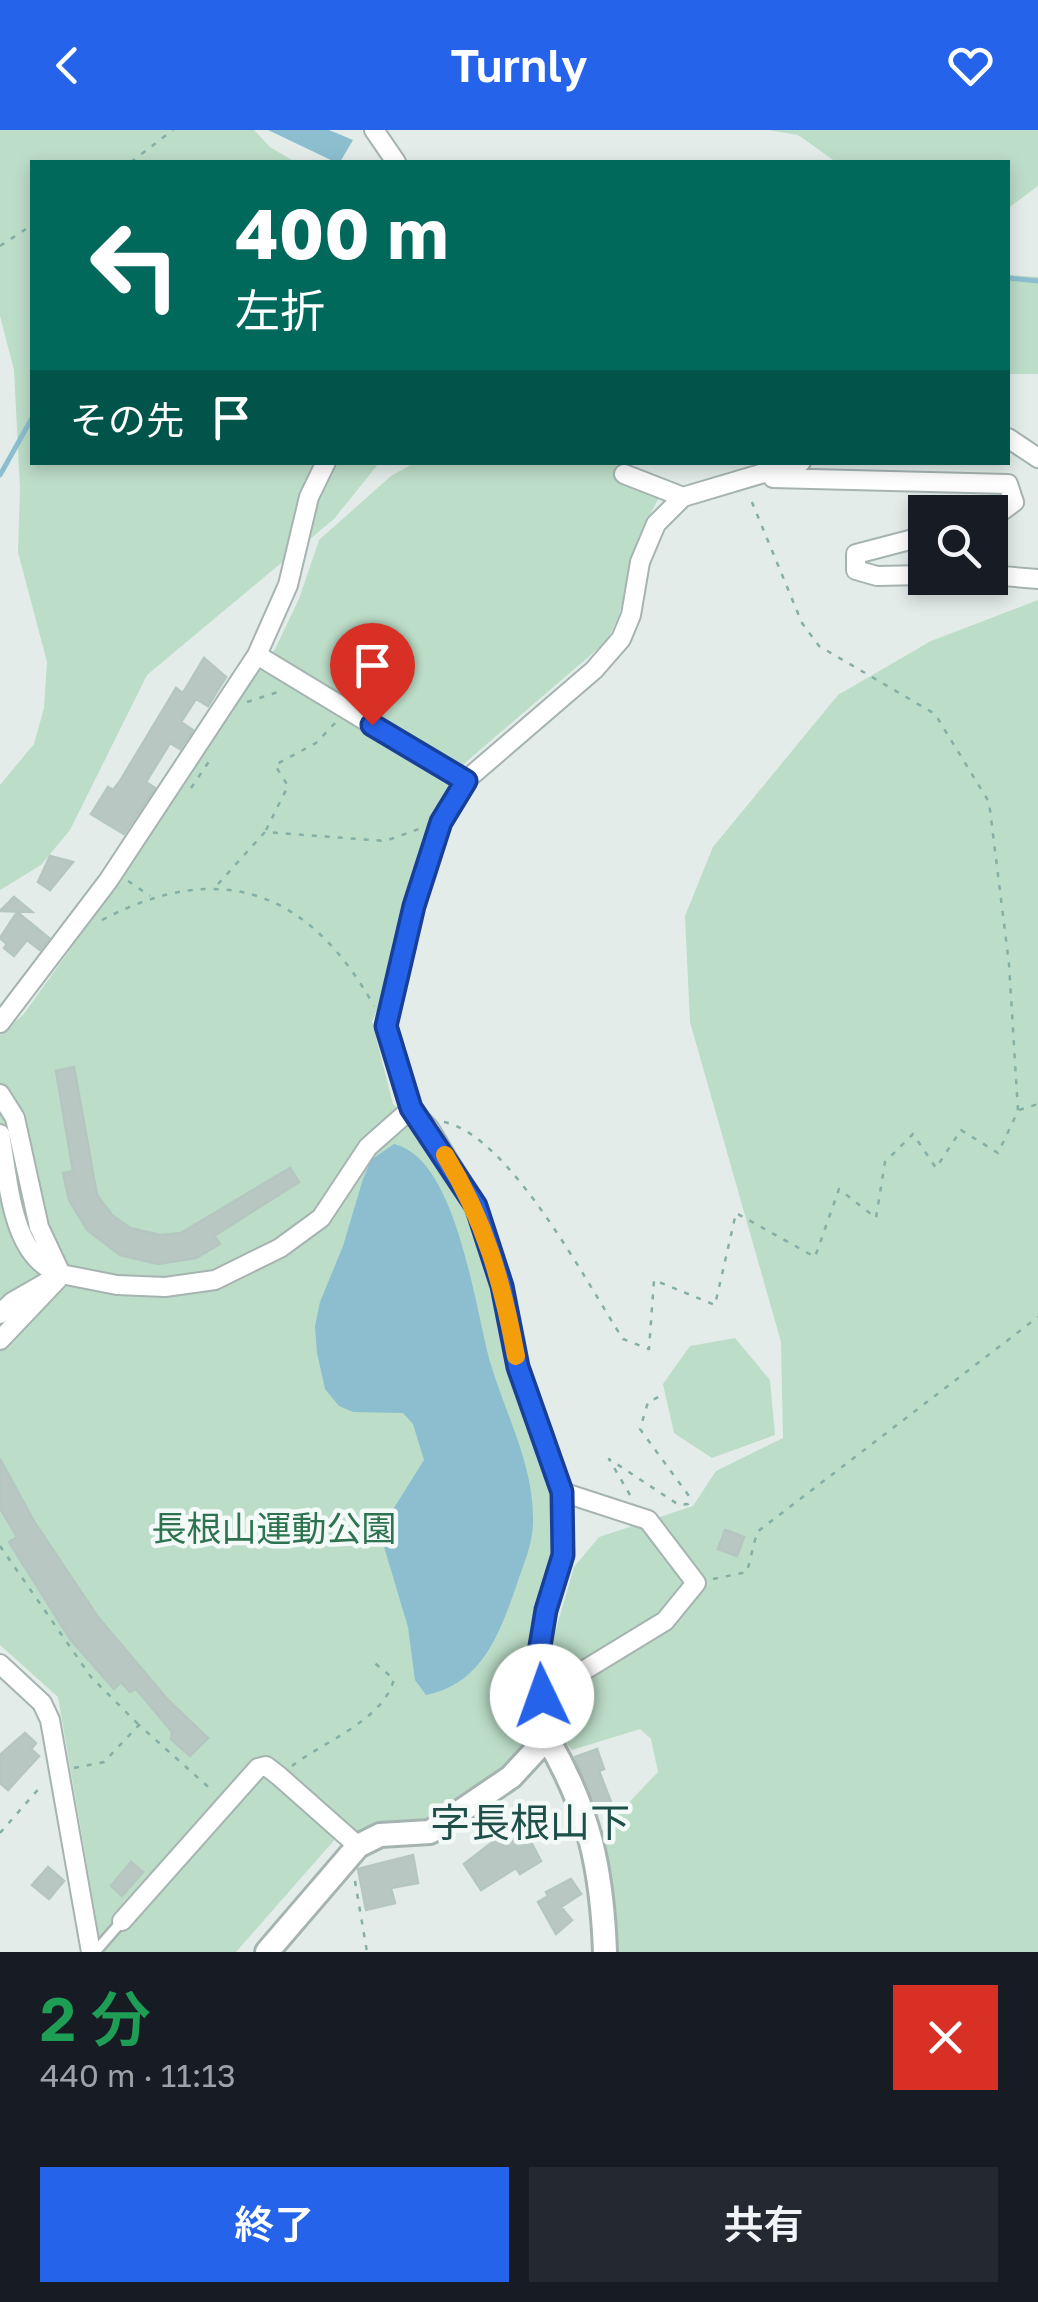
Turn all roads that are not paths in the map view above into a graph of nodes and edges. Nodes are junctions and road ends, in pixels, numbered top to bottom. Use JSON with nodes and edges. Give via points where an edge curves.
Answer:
{"nodes":[{"id":1,"x":374,"y":130,"type":"edge"},
{"id":2,"x":395,"y":160,"type":"edge"},
{"id":3,"x":1010,"y":439,"type":"edge"},
{"id":4,"x":1038,"y":458,"type":"edge"},
{"id":5,"x":324,"y":465,"type":"edge"},
{"id":6,"x":791,"y":465,"type":"edge"},
{"id":7,"x":624,"y":474,"type":"dead end"},
{"id":8,"x":742,"y":479,"type":"junction"},
{"id":9,"x":683,"y":497,"type":"junction"},
{"id":10,"x":1008,"y":506,"type":"edge"},
{"id":11,"x":908,"y":540,"type":"edge"},
{"id":12,"x":908,"y":575,"type":"edge"},
{"id":13,"x":1008,"y":576,"type":"edge"},
{"id":14,"x":1038,"y":578,"type":"edge"},
{"id":15,"x":257,"y":655,"type":"junction"},
{"id":16,"x":466,"y":781,"type":"junction"},
{"id":17,"x":0,"y":1022,"type":"edge"},
{"id":18,"x":0,"y":1094,"type":"edge"},
{"id":19,"x":411,"y":1108,"type":"junction"},
{"id":20,"x":0,"y":1134,"type":"edge"},
{"id":21,"x":61,"y":1274,"type":"junction"},
{"id":22,"x":0,"y":1314,"type":"edge"},
{"id":23,"x":0,"y":1340,"type":"edge"},
{"id":24,"x":562,"y":1492,"type":"junction"},
{"id":25,"x":0,"y":1664,"type":"edge"},
{"id":26,"x":542,"y":1696,"type":"junction"},
{"id":27,"x":546,"y":1738,"type":"junction"},
{"id":28,"x":355,"y":1850,"type":"junction"},
{"id":29,"x":122,"y":1920,"type":"joint"},
{"id":30,"x":93,"y":1952,"type":"edge"},
{"id":31,"x":266,"y":1952,"type":"edge"},
{"id":32,"x":605,"y":1952,"type":"edge"}],
"edges":[{"from":1,"to":2,"type":"street"},
{"from":3,"to":4,"type":"street"},
{"from":5,"to":15,"type":"street","via":[[308,498],[288,585]]},
{"from":6,"to":8,"type":"street"},
{"from":7,"to":9,"type":"street"},
{"from":8,"to":9,"type":"street"},
{"from":8,"to":10,"type":"street","via":[[1008,484],[1014,502]]},
{"from":9,"to":16,"type":"street","via":[[656,524],[621,639]]},
{"from":11,"to":12,"type":"street","via":[[856,554],[856,570]]},
{"from":13,"to":14,"type":"street"},
{"from":15,"to":16,"type":"street"},
{"from":15,"to":17,"type":"street","via":[[108,881]]},
{"from":16,"to":19,"type":"street","via":[[441,822],[386,1026]]},
{"from":18,"to":21,"type":"street","via":[[15,1118],[38,1227]]},
{"from":19,"to":21,"type":"street","via":[[368,1147],[321,1218],[280,1248],[215,1280],[165,1287]]},
{"from":19,"to":24,"type":"street","via":[[476,1206],[518,1367]]},
{"from":20,"to":21,"type":"street","via":[[26,1248]]},
{"from":21,"to":22,"type":"street"},
{"from":21,"to":23,"type":"street"},
{"from":24,"to":26,"type":"street","via":[[563,1555],[538,1658]]},
{"from":24,"to":26,"type":"street","via":[[648,1520],[696,1583],[665,1621]]},
{"from":25,"to":30,"type":"street","via":[[42,1703],[50,1720]]},
{"from":26,"to":27,"type":"street"},
{"from":27,"to":28,"type":"street","via":[[510,1777],[430,1832],[380,1835]]},
{"from":27,"to":32,"type":"street","via":[[574,1784],[593,1838]]},
{"from":28,"to":29,"type":"street","via":[[279,1776],[258,1768]]},
{"from":28,"to":31,"type":"street"},
{"from":29,"to":30,"type":"lane"}]}
